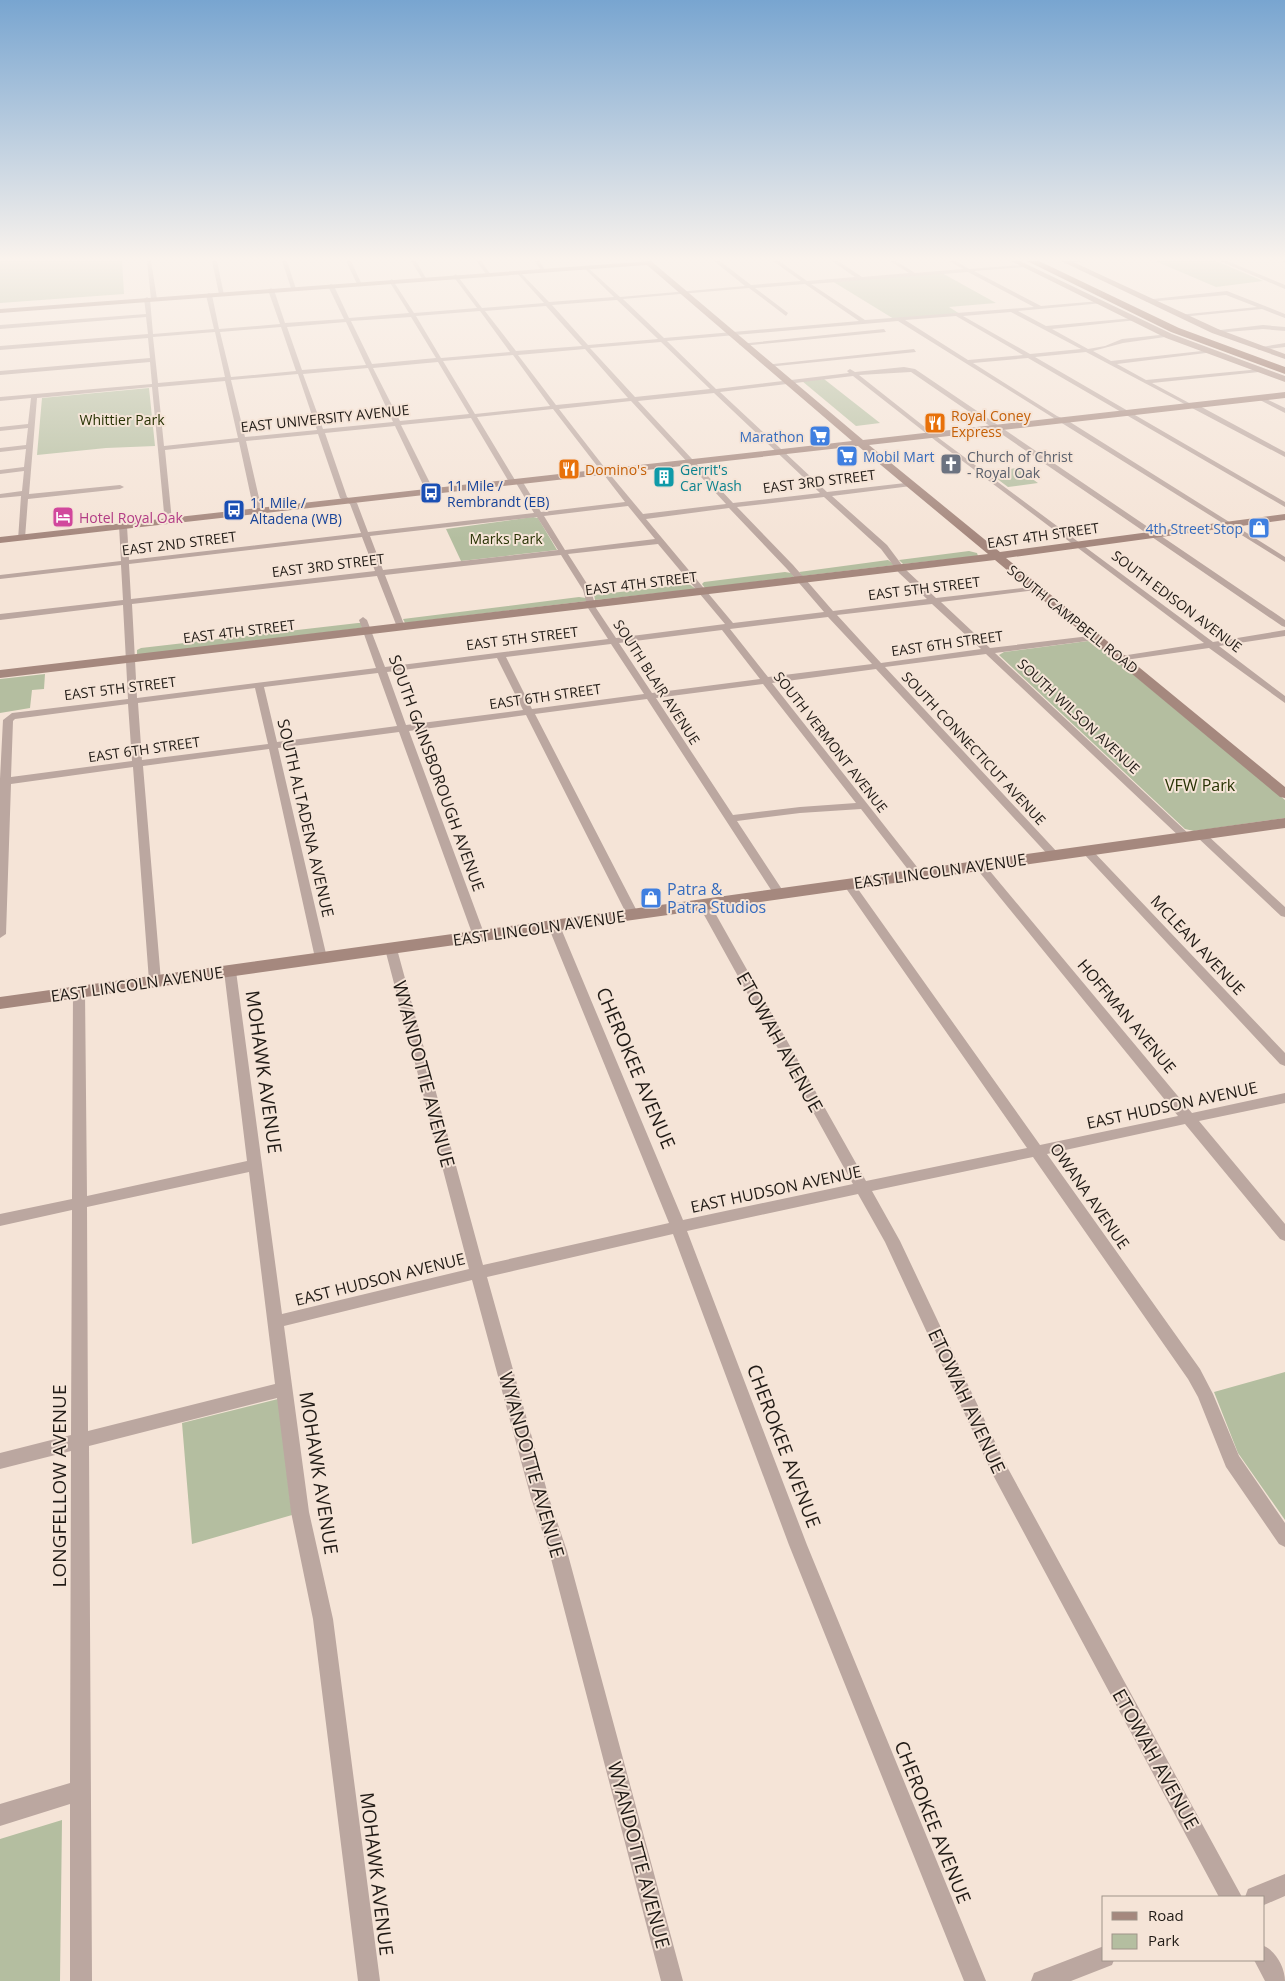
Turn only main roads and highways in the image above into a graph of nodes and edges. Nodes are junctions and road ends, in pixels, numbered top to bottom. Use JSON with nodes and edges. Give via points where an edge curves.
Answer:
{"nodes":[{"id":1,"x":1237,"y":353,"type":"edge"},
{"id":2,"x":1258,"y":353,"type":"edge"},
{"id":3,"x":1285,"y":364,"type":"edge"},
{"id":4,"x":1285,"y":371,"type":"edge"}],
"edges":[{"from":1,"to":4,"type":"highway"},
{"from":2,"to":3,"type":"highway"}]}
